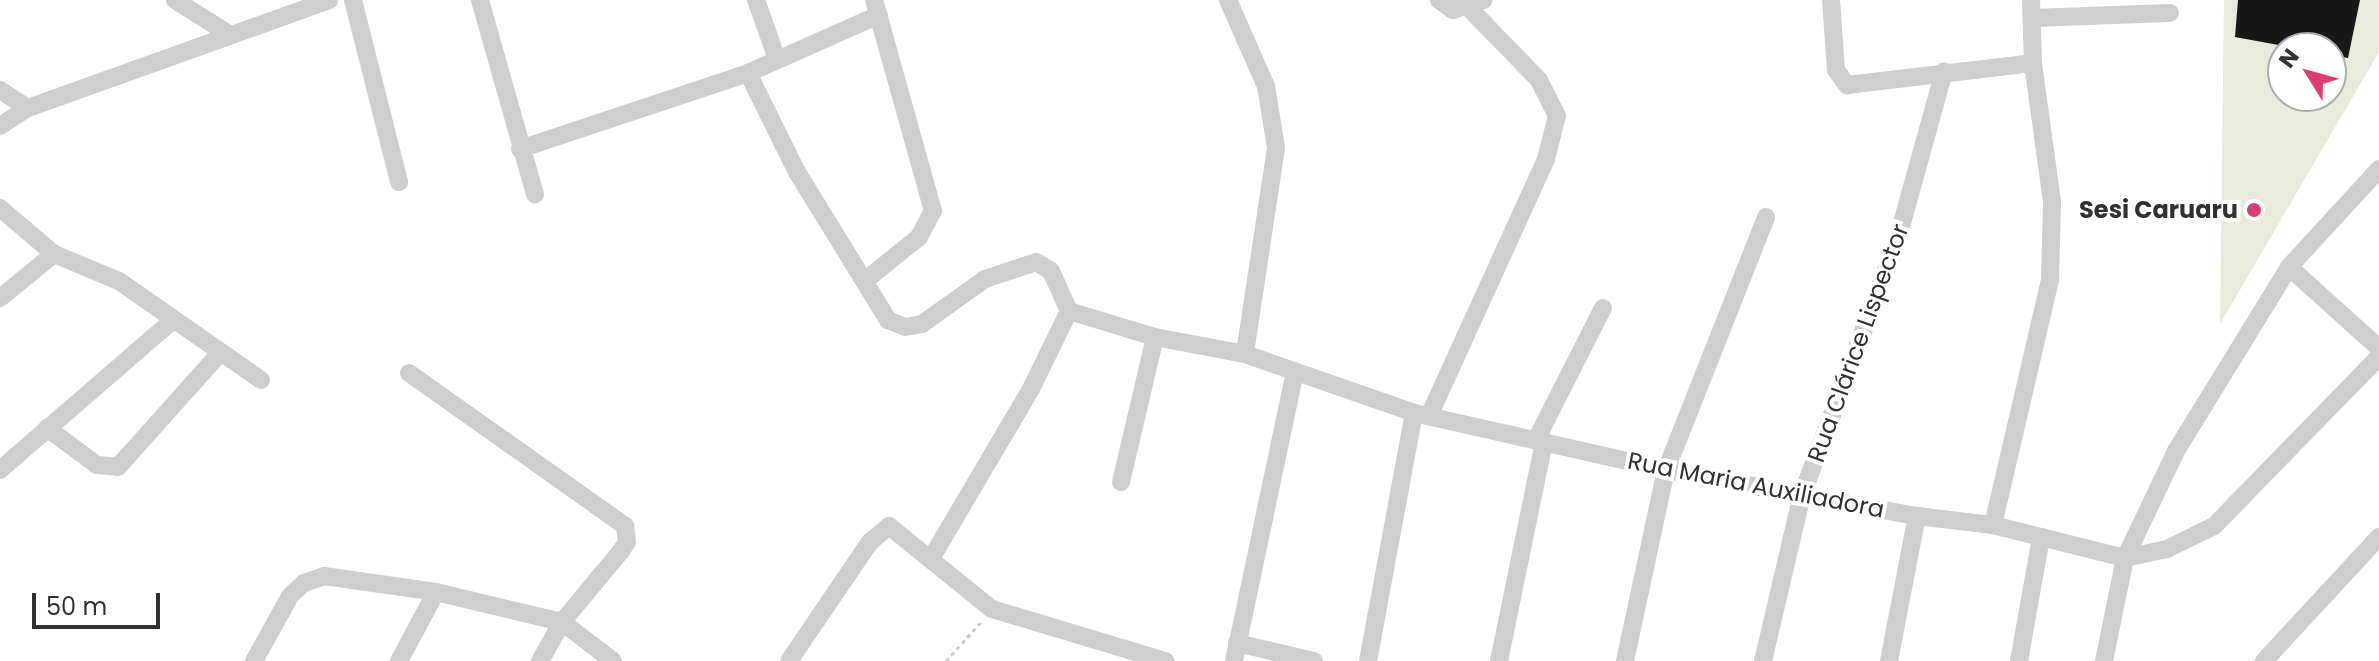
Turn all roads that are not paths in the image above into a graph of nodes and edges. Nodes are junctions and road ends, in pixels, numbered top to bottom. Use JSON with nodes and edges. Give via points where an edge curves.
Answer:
{"nodes":[{"id":1,"x":175,"y":0,"type":"edge"},
{"id":2,"x":329,"y":0,"type":"edge"},
{"id":3,"x":353,"y":0,"type":"edge"},
{"id":4,"x":480,"y":0,"type":"edge"},
{"id":5,"x":756,"y":0,"type":"edge"},
{"id":6,"x":1228,"y":0,"type":"edge"},
{"id":7,"x":1439,"y":0,"type":"edge"},
{"id":8,"x":1831,"y":0,"type":"edge"},
{"id":9,"x":1476,"y":3,"type":"edge"},
{"id":10,"x":876,"y":8,"type":"edge"},
{"id":11,"x":2031,"y":9,"type":"edge"},
{"id":12,"x":2170,"y":13,"type":"dead end"},
{"id":13,"x":227,"y":33,"type":"junction"},
{"id":14,"x":777,"y":59,"type":"junction"},
{"id":15,"x":2033,"y":63,"type":"junction"},
{"id":16,"x":1944,"y":71,"type":"junction"},
{"id":17,"x":748,"y":73,"type":"junction"},
{"id":18,"x":0,"y":90,"type":"edge"},
{"id":19,"x":28,"y":108,"type":"junction"},
{"id":20,"x":0,"y":126,"type":"edge"},
{"id":21,"x":520,"y":149,"type":"junction"},
{"id":22,"x":2379,"y":169,"type":"edge"},
{"id":23,"x":399,"y":182,"type":"dead end"},
{"id":24,"x":535,"y":194,"type":"dead end"},
{"id":25,"x":0,"y":208,"type":"edge"},
{"id":26,"x":1766,"y":217,"type":"dead end"},
{"id":27,"x":54,"y":254,"type":"junction"},
{"id":28,"x":2289,"y":267,"type":"junction"},
{"id":29,"x":867,"y":279,"type":"junction"},
{"id":30,"x":0,"y":298,"type":"edge"},
{"id":31,"x":1603,"y":308,"type":"dead end"},
{"id":32,"x":1069,"y":311,"type":"junction"},
{"id":33,"x":173,"y":320,"type":"junction"},
{"id":34,"x":1155,"y":337,"type":"junction"},
{"id":35,"x":2379,"y":348,"type":"edge"},
{"id":36,"x":220,"y":353,"type":"junction"},
{"id":37,"x":1245,"y":354,"type":"junction"},
{"id":38,"x":2379,"y":357,"type":"edge"},
{"id":39,"x":1295,"y":371,"type":"junction"},
{"id":40,"x":409,"y":373,"type":"dead end"},
{"id":41,"x":261,"y":380,"type":"dead end"},
{"id":42,"x":1421,"y":415,"type":"junction"},
{"id":43,"x":47,"y":428,"type":"junction"},
{"id":44,"x":1540,"y":441,"type":"junction"},
{"id":45,"x":0,"y":470,"type":"edge"},
{"id":46,"x":1666,"y":470,"type":"junction"},
{"id":47,"x":1121,"y":482,"type":"dead end"},
{"id":48,"x":1802,"y":495,"type":"junction"},
{"id":49,"x":1917,"y":516,"type":"junction"},
{"id":50,"x":1993,"y":525,"type":"junction"},
{"id":51,"x":2041,"y":537,"type":"junction"},
{"id":52,"x":2379,"y":537,"type":"edge"},
{"id":53,"x":932,"y":557,"type":"junction"},
{"id":54,"x":2125,"y":558,"type":"junction"},
{"id":55,"x":436,"y":592,"type":"junction"},
{"id":56,"x":562,"y":622,"type":"junction"},
{"id":57,"x":1236,"y":652,"type":"edge"},
{"id":58,"x":254,"y":661,"type":"edge"},
{"id":59,"x":399,"y":661,"type":"edge"},
{"id":60,"x":540,"y":661,"type":"edge"},
{"id":61,"x":613,"y":661,"type":"edge"},
{"id":62,"x":789,"y":661,"type":"edge"},
{"id":63,"x":1165,"y":661,"type":"edge"},
{"id":64,"x":1314,"y":661,"type":"edge"},
{"id":65,"x":1368,"y":661,"type":"edge"},
{"id":66,"x":1499,"y":661,"type":"edge"},
{"id":67,"x":1625,"y":661,"type":"edge"},
{"id":68,"x":1763,"y":661,"type":"edge"},
{"id":69,"x":1889,"y":661,"type":"edge"},
{"id":70,"x":2019,"y":661,"type":"edge"},
{"id":71,"x":2104,"y":661,"type":"edge"},
{"id":72,"x":2264,"y":661,"type":"edge"}],
"edges":[{"from":1,"to":13,"type":"street"},
{"from":2,"to":13,"type":"street"},
{"from":3,"to":23,"type":"street"},
{"from":4,"to":21,"type":"street"},
{"from":5,"to":14,"type":"street"},
{"from":6,"to":37,"type":"street","via":[[1266,86],[1276,148]]},
{"from":7,"to":9,"type":"street","via":[[1447,9]]},
{"from":8,"to":16,"type":"street","via":[[1836,70],[1843,83]]},
{"from":9,"to":42,"type":"street","via":[[1539,80],[1557,116],[1546,159]]},
{"from":10,"to":14,"type":"street"},
{"from":10,"to":29,"type":"street","via":[[933,211],[919,237]]},
{"from":11,"to":12,"type":"street"},
{"from":11,"to":15,"type":"street"},
{"from":13,"to":19,"type":"street"},
{"from":14,"to":17,"type":"street"},
{"from":15,"to":16,"type":"street"},
{"from":15,"to":50,"type":"street","via":[[2052,202],[2050,280]]},
{"from":16,"to":48,"type":"street","name":"Rua Clárice Lispector","via":[[1897,241]]},
{"from":17,"to":21,"type":"street"},
{"from":17,"to":29,"type":"street","via":[[797,172]]},
{"from":18,"to":19,"type":"street"},
{"from":19,"to":20,"type":"street"},
{"from":21,"to":24,"type":"street"},
{"from":22,"to":28,"type":"street"},
{"from":25,"to":27,"type":"street"},
{"from":26,"to":46,"type":"street"},
{"from":27,"to":30,"type":"street"},
{"from":27,"to":33,"type":"street","via":[[119,281]]},
{"from":28,"to":35,"type":"street"},
{"from":28,"to":54,"type":"street","via":[[2176,451]]},
{"from":29,"to":32,"type":"street","via":[[888,320],[905,327],[922,324],[985,279],[1036,262],[1051,271]]},
{"from":31,"to":44,"type":"street"},
{"from":32,"to":34,"type":"street","name":"Rua Maria Auxiliadora"},
{"from":32,"to":53,"type":"street","via":[[1031,389]]},
{"from":33,"to":36,"type":"street"},
{"from":33,"to":43,"type":"street"},
{"from":34,"to":37,"type":"street","name":"Rua Maria Auxiliadora"},
{"from":34,"to":47,"type":"street"},
{"from":36,"to":41,"type":"street"},
{"from":36,"to":43,"type":"street","via":[[118,467],[97,465]]},
{"from":37,"to":39,"type":"street","name":"Rua Maria Auxiliadora"},
{"from":38,"to":54,"type":"street","via":[[2214,526],[2167,549]]},
{"from":39,"to":42,"type":"street","name":"Rua Maria Auxiliadora"},
{"from":39,"to":57,"type":"street"},
{"from":40,"to":56,"type":"street","via":[[625,526],[627,542]]},
{"from":42,"to":44,"type":"street","name":"Rua Maria Auxiliadora"},
{"from":42,"to":65,"type":"street"},
{"from":43,"to":45,"type":"street"},
{"from":44,"to":46,"type":"street","name":"Rua Maria Auxiliadora"},
{"from":44,"to":66,"type":"street"},
{"from":46,"to":48,"type":"street","name":"Rua Maria Auxiliadora"},
{"from":46,"to":67,"type":"street"},
{"from":48,"to":49,"type":"street","name":"Rua Maria Auxiliadora"},
{"from":48,"to":68,"type":"street","name":"Rua Clárice Lispector"},
{"from":49,"to":50,"type":"street","name":"Rua Maria Auxiliadora"},
{"from":49,"to":69,"type":"street"},
{"from":50,"to":51,"type":"street","name":"Rua Maria Auxiliadora"},
{"from":51,"to":54,"type":"street","name":"Rua Maria Auxiliadora"},
{"from":51,"to":70,"type":"street"},
{"from":52,"to":72,"type":"street"},
{"from":53,"to":62,"type":"street","via":[[889,526],[870,542]]},
{"from":53,"to":63,"type":"street","via":[[992,609]]},
{"from":54,"to":71,"type":"street"},
{"from":55,"to":56,"type":"street"},
{"from":55,"to":58,"type":"street","via":[[324,576],[304,583]]},
{"from":55,"to":59,"type":"street"},
{"from":56,"to":60,"type":"street"},
{"from":56,"to":61,"type":"street"},
{"from":57,"to":64,"type":"street"}]}
